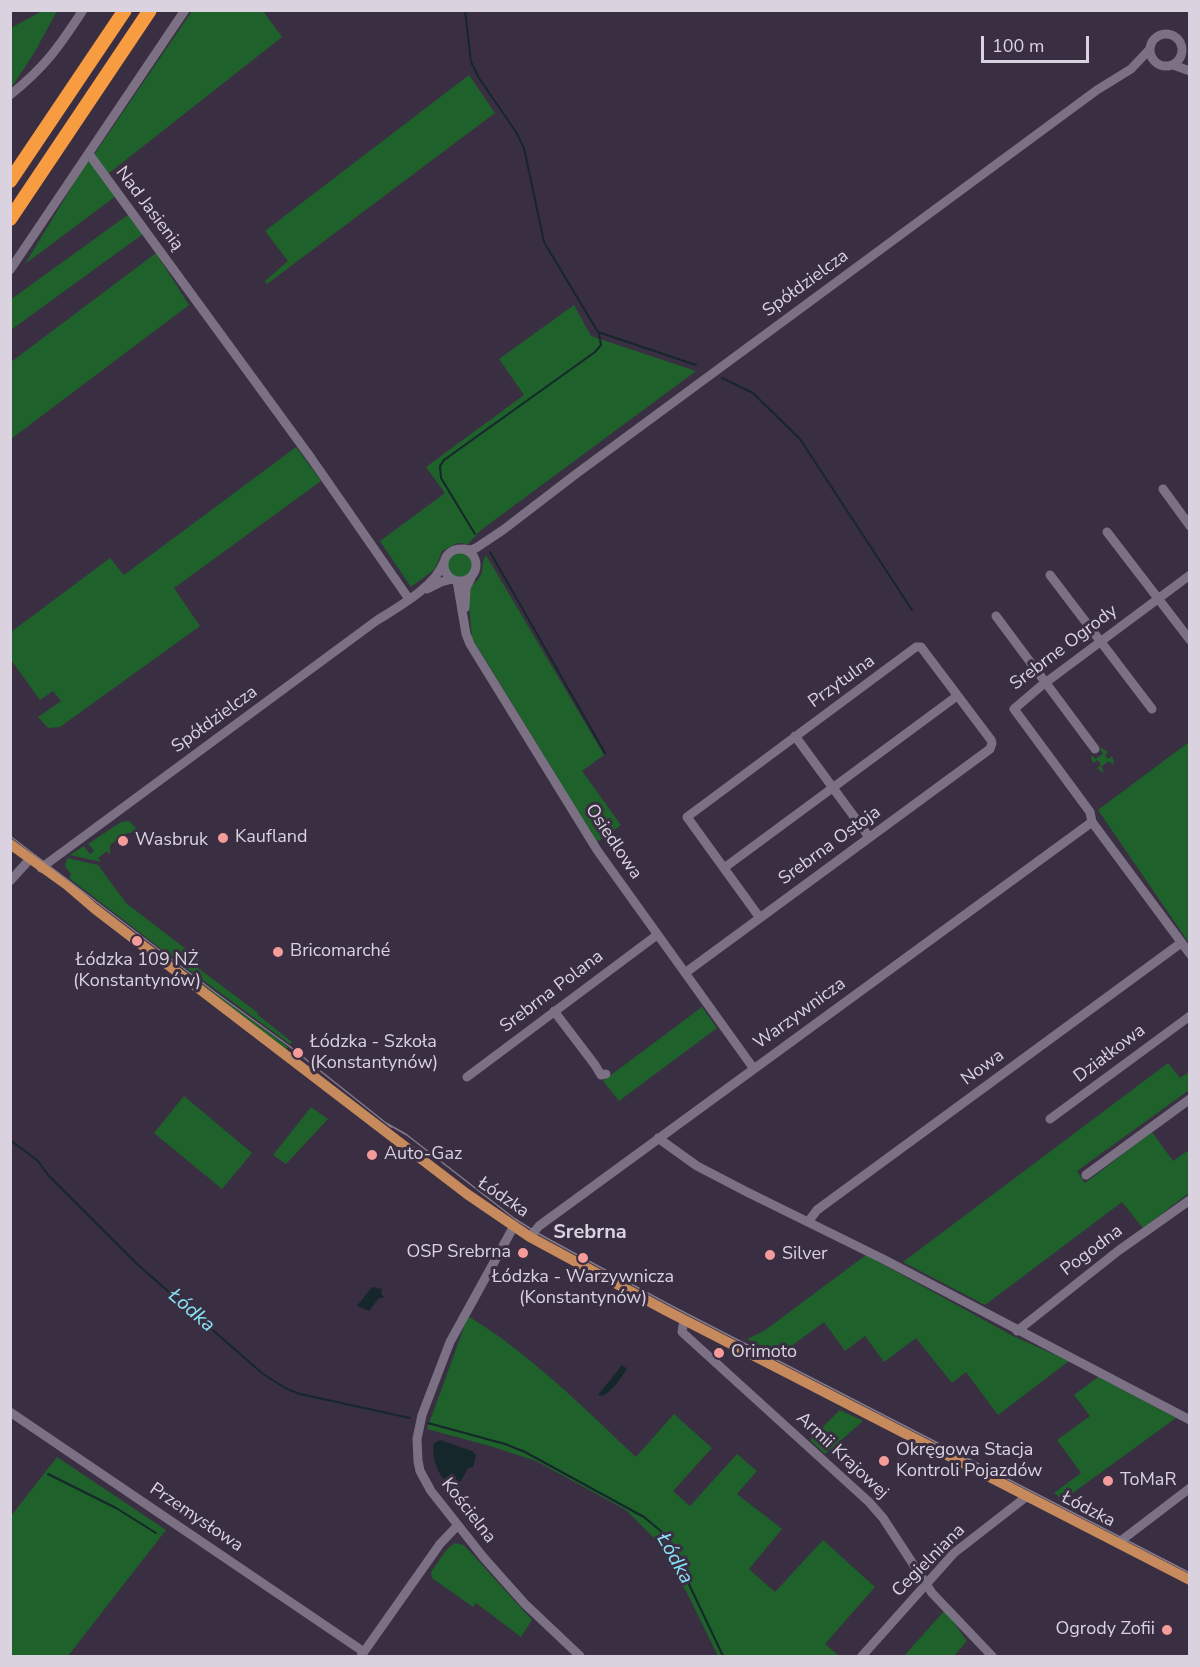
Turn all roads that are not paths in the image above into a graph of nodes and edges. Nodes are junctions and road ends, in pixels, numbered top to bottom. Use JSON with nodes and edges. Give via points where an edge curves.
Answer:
{"nodes":[{"id":1,"x":83,"y":10,"type":"edge"},
{"id":2,"x":125,"y":10,"type":"edge"},
{"id":3,"x":150,"y":10,"type":"edge"},
{"id":4,"x":185,"y":10,"type":"edge"},
{"id":5,"x":1149,"y":50,"type":"junction"},
{"id":6,"x":1181,"y":56,"type":"junction"},
{"id":7,"x":1155,"y":63,"type":"junction"},
{"id":8,"x":1173,"y":65,"type":"junction"},
{"id":9,"x":1131,"y":69,"type":"junction"},
{"id":10,"x":1189,"y":70,"type":"edge"},
{"id":11,"x":10,"y":95,"type":"edge"},
{"id":12,"x":89,"y":154,"type":"junction"},
{"id":13,"x":10,"y":181,"type":"edge"},
{"id":14,"x":10,"y":219,"type":"edge"},
{"id":15,"x":10,"y":270,"type":"edge"},
{"id":16,"x":1162,"y":489,"type":"dead end"},
{"id":17,"x":1190,"y":526,"type":"edge"},
{"id":18,"x":503,"y":530,"type":"junction"},
{"id":19,"x":1107,"y":532,"type":"dead end"},
{"id":20,"x":464,"y":549,"type":"junction"},
{"id":21,"x":444,"y":562,"type":"junction"},
{"id":22,"x":476,"y":567,"type":"junction"},
{"id":23,"x":1050,"y":575,"type":"dead end"},
{"id":24,"x":1190,"y":575,"type":"edge"},
{"id":25,"x":471,"y":578,"type":"junction"},
{"id":26,"x":454,"y":580,"type":"junction"},
{"id":27,"x":438,"y":584,"type":"junction"},
{"id":28,"x":459,"y":594,"type":"junction"},
{"id":29,"x":412,"y":598,"type":"junction"},
{"id":30,"x":1158,"y":599,"type":"junction"},
{"id":31,"x":996,"y":616,"type":"dead end"},
{"id":32,"x":465,"y":622,"type":"junction"},
{"id":33,"x":1190,"y":640,"type":"edge"},
{"id":34,"x":1101,"y":641,"type":"junction"},
{"id":35,"x":1046,"y":683,"type":"junction"},
{"id":36,"x":957,"y":696,"type":"junction"},
{"id":37,"x":1152,"y":708,"type":"dead end"},
{"id":38,"x":795,"y":736,"type":"junction"},
{"id":39,"x":992,"y":743,"type":"joint"},
{"id":40,"x":1095,"y":749,"type":"dead end"},
{"id":41,"x":832,"y":787,"type":"junction"},
{"id":42,"x":1092,"y":822,"type":"junction"},
{"id":43,"x":869,"y":837,"type":"junction"},
{"id":44,"x":10,"y":844,"type":"edge"},
{"id":45,"x":30,"y":859,"type":"junction"},
{"id":46,"x":41,"y":868,"type":"junction"},
{"id":47,"x":724,"y":868,"type":"junction"},
{"id":48,"x":10,"y":881,"type":"edge"},
{"id":49,"x":760,"y":918,"type":"junction"},
{"id":50,"x":657,"y":935,"type":"junction"},
{"id":51,"x":1181,"y":944,"type":"junction"},
{"id":52,"x":1190,"y":954,"type":"edge"},
{"id":53,"x":685,"y":973,"type":"junction"},
{"id":54,"x":554,"y":1011,"type":"junction"},
{"id":55,"x":1190,"y":1016,"type":"edge"},
{"id":56,"x":753,"y":1069,"type":"junction"},
{"id":57,"x":606,"y":1074,"type":"dead end"},
{"id":58,"x":467,"y":1077,"type":"dead end"},
{"id":59,"x":1190,"y":1099,"type":"edge"},
{"id":60,"x":1050,"y":1119,"type":"dead end"},
{"id":61,"x":658,"y":1138,"type":"junction"},
{"id":62,"x":1086,"y":1175,"type":"dead end"},
{"id":63,"x":1190,"y":1200,"type":"edge"},
{"id":64,"x":807,"y":1222,"type":"junction"},
{"id":65,"x":514,"y":1226,"type":"junction"},
{"id":66,"x":530,"y":1237,"type":"junction"},
{"id":67,"x":684,"y":1320,"type":"junction"},
{"id":68,"x":1017,"y":1330,"type":"junction"},
{"id":69,"x":10,"y":1412,"type":"edge"},
{"id":70,"x":1190,"y":1419,"type":"edge"},
{"id":71,"x":1190,"y":1488,"type":"edge"},
{"id":72,"x":1026,"y":1497,"type":"junction"},
{"id":73,"x":458,"y":1525,"type":"junction"},
{"id":74,"x":1118,"y":1543,"type":"junction"},
{"id":75,"x":1190,"y":1580,"type":"edge"},
{"id":76,"x":926,"y":1583,"type":"junction"},
{"id":77,"x":362,"y":1654,"type":"edge"},
{"id":78,"x":580,"y":1656,"type":"edge"},
{"id":79,"x":862,"y":1656,"type":"edge"},
{"id":80,"x":992,"y":1656,"type":"edge"}],
"edges":[{"from":1,"to":11,"type":"street","via":[[60,47]]},
{"from":2,"to":13,"type":"highway"},
{"from":3,"to":14,"type":"highway"},
{"from":4,"to":12,"type":"street"},
{"from":5,"to":6,"type":"street","via":[[1156,37],[1172,35],[1179,42]]},
{"from":5,"to":7,"type":"street"},
{"from":5,"to":9,"type":"street"},
{"from":6,"to":8,"type":"street"},
{"from":6,"to":10,"type":"street"},
{"from":7,"to":8,"type":"street"},
{"from":7,"to":9,"type":"street"},
{"from":8,"to":10,"type":"street"},
{"from":9,"to":18,"type":"street","name":"Spółdzielcza","via":[[1097,90]]},
{"from":12,"to":15,"type":"street"},
{"from":12,"to":29,"type":"street","name":"Nad Jasienią"},
{"from":16,"to":17,"type":"street"},
{"from":18,"to":20,"type":"street","via":[[476,548]]},
{"from":18,"to":22,"type":"street","via":[[480,554]]},
{"from":19,"to":30,"type":"street"},
{"from":20,"to":21,"type":"street","via":[[451,551]]},
{"from":20,"to":22,"type":"street","via":[[475,558]]},
{"from":21,"to":26,"type":"street","via":[[446,573]]},
{"from":21,"to":29,"type":"street","via":[[437,576]]},
{"from":22,"to":25,"type":"street"},
{"from":23,"to":34,"type":"street"},
{"from":24,"to":30,"type":"street","name":"Srebrne Ogrody"},
{"from":25,"to":26,"type":"street"},
{"from":25,"to":32,"type":"street","name":"Osiedlowa","via":[[466,588]]},
{"from":26,"to":27,"type":"street"},
{"from":26,"to":28,"type":"street","name":"Osiedlowa"},
{"from":27,"to":28,"type":"street","via":[[449,585]]},
{"from":27,"to":29,"type":"street"},
{"from":28,"to":32,"type":"street","name":"Osiedlowa"},
{"from":29,"to":46,"type":"street","name":"Spółdzielcza"},
{"from":30,"to":33,"type":"street"},
{"from":30,"to":34,"type":"street","name":"Srebrne Ogrody"},
{"from":31,"to":35,"type":"street"},
{"from":32,"to":50,"type":"street","name":"Osiedlowa","via":[[473,650],[574,816]]},
{"from":34,"to":35,"type":"street","name":"Srebrne Ogrody"},
{"from":34,"to":37,"type":"street"},
{"from":35,"to":40,"type":"street"},
{"from":35,"to":42,"type":"street","name":"Srebrne Ogrody","via":[[1014,709],[1090,812]]},
{"from":36,"to":38,"type":"street","name":"Przytulna","via":[[918,646]]},
{"from":36,"to":39,"type":"street","name":"Przytulna"},
{"from":36,"to":41,"type":"street"},
{"from":38,"to":41,"type":"street"},
{"from":38,"to":47,"type":"street","name":"Przytulna","via":[[687,817]]},
{"from":39,"to":43,"type":"street","name":"Srebrna Ostoja","via":[[990,749]]},
{"from":41,"to":43,"type":"street"},
{"from":41,"to":47,"type":"street"},
{"from":42,"to":51,"type":"street"},
{"from":42,"to":56,"type":"street","name":"Warzywnicza"},
{"from":43,"to":49,"type":"street","name":"Srebrna Ostoja"},
{"from":44,"to":45,"type":"main road","name":"Łódzka"},
{"from":45,"to":46,"type":"main road","name":"Łódzka"},
{"from":45,"to":48,"type":"street"},
{"from":46,"to":65,"type":"main road","name":"Łódzka","via":[[59,888],[95,909]]},
{"from":47,"to":49,"type":"street"},
{"from":49,"to":53,"type":"street","name":"Srebrna Ostoja"},
{"from":50,"to":53,"type":"street","name":"Osiedlowa"},
{"from":50,"to":54,"type":"street","name":"Srebrna Polana"},
{"from":51,"to":52,"type":"street"},
{"from":51,"to":64,"type":"street","name":"Nowa","via":[[817,1210]]},
{"from":53,"to":56,"type":"street","name":"Osiedlowa"},
{"from":54,"to":57,"type":"street","via":[[598,1072]]},
{"from":54,"to":58,"type":"street","name":"Srebrna Polana"},
{"from":55,"to":60,"type":"street","name":"Działkowa"},
{"from":56,"to":61,"type":"street","name":"Warzywnicza"},
{"from":59,"to":62,"type":"street"},
{"from":61,"to":64,"type":"street","via":[[697,1166]]},
{"from":61,"to":66,"type":"street","name":"Warzywnicza","via":[[539,1226]]},
{"from":63,"to":68,"type":"street","name":"Pogodna"},
{"from":64,"to":68,"type":"street"},
{"from":65,"to":66,"type":"main road","name":"Łódzka"},
{"from":65,"to":73,"type":"street","name":"Kościelna","via":[[458,1327],[419,1427],[420,1471]]},
{"from":66,"to":67,"type":"main road","name":"Łódzka"},
{"from":67,"to":72,"type":"main road","name":"Łódzka"},
{"from":67,"to":76,"type":"street","name":"Armii Krajowej","via":[[682,1332],[869,1502]]},
{"from":68,"to":70,"type":"street"},
{"from":69,"to":77,"type":"street","name":"Przemysłowa"},
{"from":71,"to":74,"type":"street"},
{"from":72,"to":74,"type":"main road","name":"Łódzka"},
{"from":72,"to":76,"type":"street","name":"Cegielniana","via":[[959,1549]]},
{"from":73,"to":77,"type":"street","via":[[440,1544]]},
{"from":73,"to":78,"type":"street","name":"Kościelna","via":[[525,1604]]},
{"from":74,"to":75,"type":"main road","name":"Łódzka"},
{"from":76,"to":79,"type":"street","name":"Cegielniana"},
{"from":76,"to":80,"type":"street","name":"Armii Krajowej"}]}
